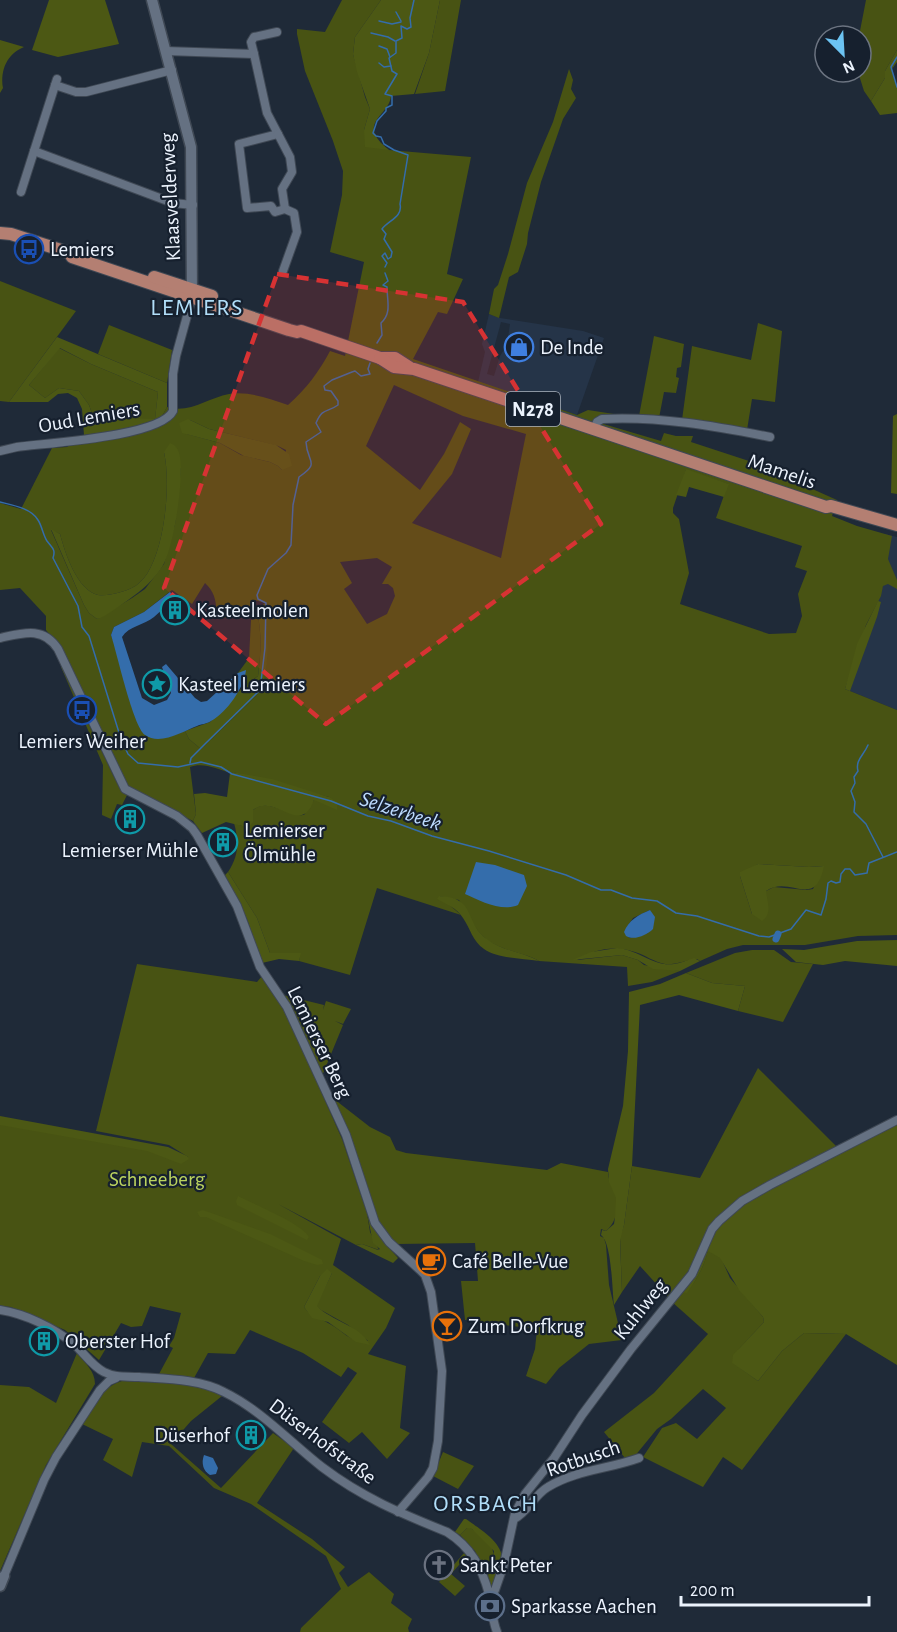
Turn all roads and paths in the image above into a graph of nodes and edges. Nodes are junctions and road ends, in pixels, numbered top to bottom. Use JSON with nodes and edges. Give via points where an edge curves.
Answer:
{"nodes":[{"id":1,"x":152,"y":0,"type":"edge"},
{"id":2,"x":277,"y":32,"type":"dead end"},
{"id":3,"x":166,"y":51,"type":"junction"},
{"id":4,"x":254,"y":54,"type":"junction"},
{"id":5,"x":172,"y":70,"type":"junction"},
{"id":6,"x":278,"y":134,"type":"junction"},
{"id":7,"x":34,"y":151,"type":"junction"},
{"id":8,"x":21,"y":192,"type":"dead end"},
{"id":9,"x":193,"y":204,"type":"junction"},
{"id":10,"x":285,"y":208,"type":"junction"},
{"id":11,"x":0,"y":226,"type":"edge"},
{"id":12,"x":6,"y":233,"type":"edge"},
{"id":13,"x":283,"y":271,"type":"dead end"},
{"id":14,"x":192,"y":294,"type":"junction"},
{"id":15,"x":594,"y":429,"type":"junction"},
{"id":16,"x":770,"y":436,"type":"dead end"},
{"id":17,"x":0,"y":451,"type":"edge"},
{"id":18,"x":826,"y":507,"type":"junction"},
{"id":19,"x":897,"y":525,"type":"edge"},
{"id":20,"x":897,"y":533,"type":"edge"},
{"id":21,"x":0,"y":638,"type":"edge"},
{"id":22,"x":897,"y":1120,"type":"edge"},
{"id":23,"x":0,"y":1310,"type":"edge"},
{"id":24,"x":101,"y":1370,"type":"junction"},
{"id":25,"x":116,"y":1378,"type":"junction"},
{"id":26,"x":104,"y":1385,"type":"junction"},
{"id":27,"x":639,"y":1458,"type":"dead end"},
{"id":28,"x":398,"y":1512,"type":"junction"},
{"id":29,"x":514,"y":1519,"type":"junction"},
{"id":30,"x":2,"y":1581,"type":"edge"},
{"id":31,"x":489,"y":1595,"type":"junction"},
{"id":32,"x":497,"y":1632,"type":"edge"}],
"edges":[{"from":1,"to":3,"type":"street","name":"Klaasvelderweg"},
{"from":2,"to":4,"type":"street","via":[[254,37]]},
{"from":3,"to":4,"type":"street"},
{"from":3,"to":5,"type":"street","name":"Klaasvelderweg"},
{"from":4,"to":6,"type":"street","via":[[267,113]]},
{"from":5,"to":7,"type":"street","via":[[86,92],[76,92],[56,82]]},
{"from":5,"to":9,"type":"street","name":"Klaasvelderweg","via":[[191,147]]},
{"from":6,"to":10,"type":"street","via":[[290,157],[292,172],[282,189]]},
{"from":6,"to":10,"type":"street","via":[[239,144],[247,208],[270,206],[275,212]]},
{"from":7,"to":8,"type":"street"},
{"from":7,"to":9,"type":"street","via":[[173,203]]},
{"from":9,"to":14,"type":"street","name":"Klaasvelderweg"},
{"from":10,"to":13,"type":"street","via":[[294,213],[297,232]]},
{"from":11,"to":12,"type":"main road","number":"N278","via":[[8,229]]},
{"from":12,"to":14,"type":"main road","number":"N278"},
{"from":14,"to":15,"type":"main road","number":"N278","via":[[289,330],[395,358],[409,367]]},
{"from":14,"to":17,"type":"street","name":"Oud Lemiers","via":[[176,356],[171,416],[129,433]]},
{"from":15,"to":16,"type":"street","via":[[602,419],[652,419]]},
{"from":15,"to":18,"type":"main road","name":"Mamelis","number":"N278"},
{"from":18,"to":19,"type":"main road","name":"Mamelis","number":"N278"},
{"from":18,"to":20,"type":"main road","name":"Mamelis","number":"N278"},
{"from":21,"to":28,"type":"street","name":"Lemierser Berg","via":[[37,633],[50,639],[124,789],[177,816],[197,835],[237,906],[260,967],[287,1007],[302,1039],[346,1135],[375,1223],[389,1242],[425,1275],[442,1371],[438,1442],[428,1477]]},
{"from":22,"to":29,"type":"street","name":"Kuhlweg","via":[[770,1185],[742,1201],[719,1221],[692,1274],[582,1415],[525,1494]]},
{"from":23,"to":24,"type":"street","name":"Düserhofstraße","via":[[50,1328]]},
{"from":24,"to":25,"type":"street","name":"Düserhofstraße"},
{"from":24,"to":26,"type":"street"},
{"from":25,"to":26,"type":"street"},
{"from":25,"to":28,"type":"street","name":"Düserhofstraße","via":[[194,1382],[223,1391],[357,1492]]},
{"from":26,"to":30,"type":"street","via":[[52,1465]]},
{"from":27,"to":29,"type":"street","name":"Rotbusch","via":[[556,1482]]},
{"from":28,"to":31,"type":"street","name":"Düserhofstraße","via":[[447,1532],[465,1545]]},
{"from":29,"to":31,"type":"street","name":"Kuhlweg","via":[[504,1564],[495,1590]]},
{"from":31,"to":32,"type":"street","name":"Düserhofstraße"}]}
